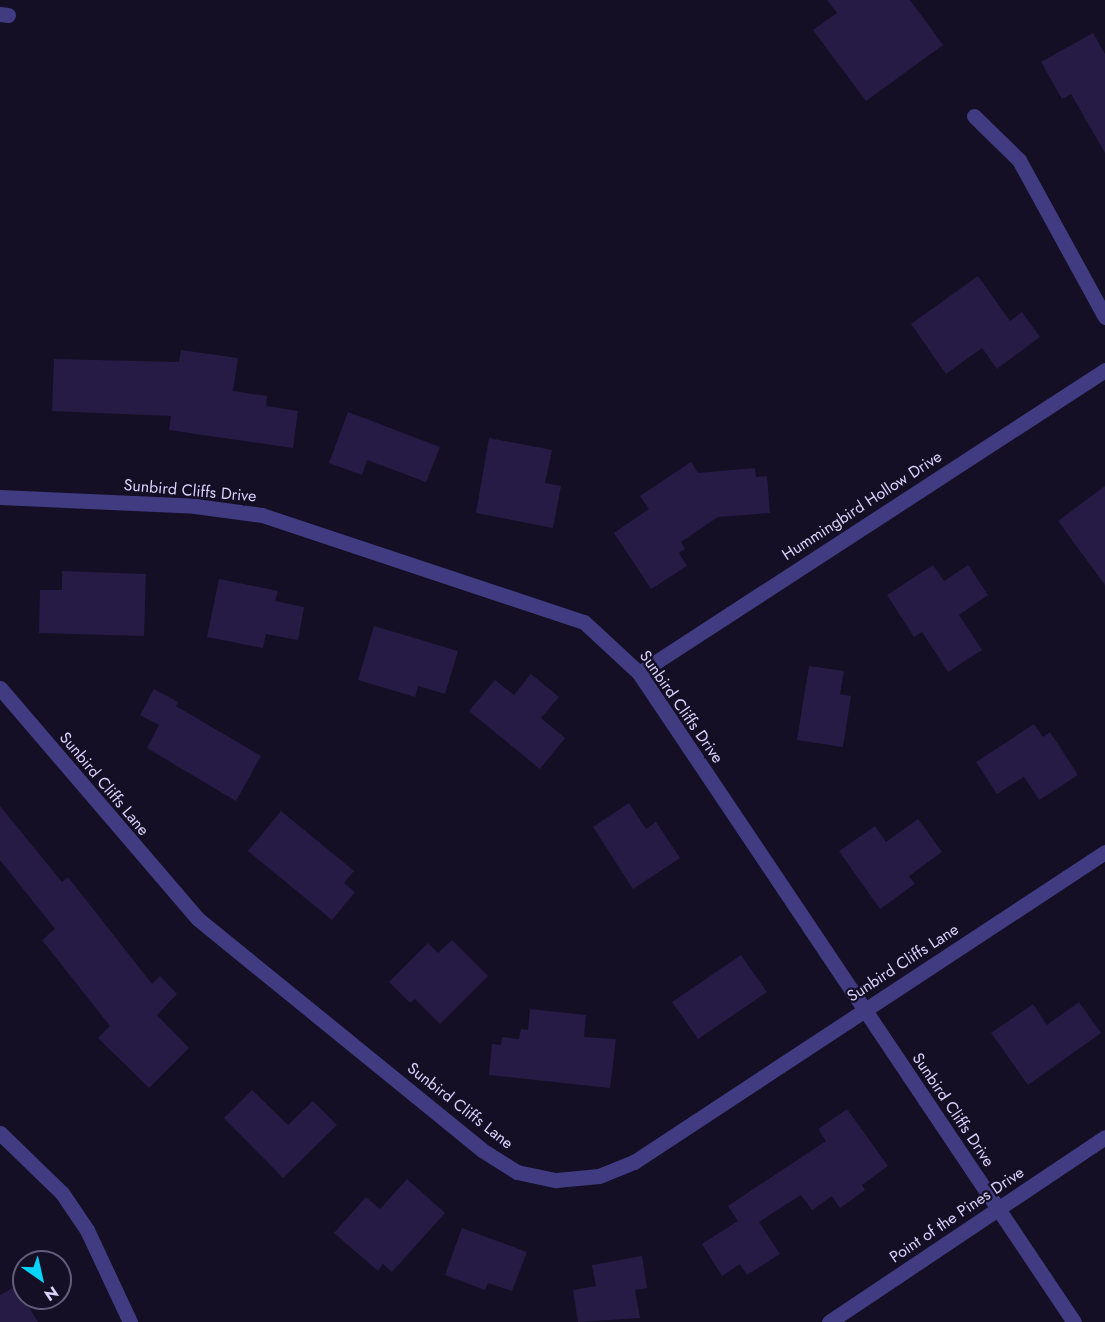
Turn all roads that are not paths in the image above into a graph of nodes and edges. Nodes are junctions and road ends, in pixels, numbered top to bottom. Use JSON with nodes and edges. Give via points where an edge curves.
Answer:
{"nodes":[{"id":1,"x":974,"y":116,"type":"dead end"},
{"id":2,"x":1105,"y":317,"type":"edge"},
{"id":3,"x":1105,"y":370,"type":"edge"},
{"id":4,"x":0,"y":497,"type":"edge"},
{"id":5,"x":639,"y":673,"type":"junction"},
{"id":6,"x":0,"y":688,"type":"edge"},
{"id":7,"x":1105,"y":852,"type":"edge"},
{"id":8,"x":865,"y":1010,"type":"junction"},
{"id":9,"x":0,"y":1134,"type":"edge"},
{"id":10,"x":1105,"y":1137,"type":"edge"},
{"id":11,"x":998,"y":1210,"type":"junction"},
{"id":12,"x":130,"y":1322,"type":"edge"},
{"id":13,"x":829,"y":1322,"type":"edge"},
{"id":14,"x":1074,"y":1322,"type":"edge"}],
"edges":[{"from":1,"to":2,"type":"street","via":[[1019,160]]},
{"from":3,"to":5,"type":"street","name":"Hummingbird Hollow Drive"},
{"from":4,"to":5,"type":"street","name":"Sunbird Cliffs Drive","via":[[195,506],[262,515],[554,609],[584,622]]},
{"from":5,"to":8,"type":"street","name":"Sunbird Cliffs Drive"},
{"from":6,"to":8,"type":"street","name":"Sunbird Cliffs Lane","via":[[198,919],[482,1150],[518,1172],[556,1179],[578,1178],[599,1176],[634,1162]]},
{"from":7,"to":8,"type":"street","name":"Sunbird Cliffs Lane"},
{"from":8,"to":11,"type":"street","name":"Sunbird Cliffs Drive"},
{"from":9,"to":12,"type":"street","via":[[62,1193],[87,1230]]},
{"from":10,"to":11,"type":"street","name":"Point of the Pines Drive"},
{"from":11,"to":13,"type":"street","name":"Point of the Pines Drive"},
{"from":11,"to":14,"type":"street","name":"Sunbird Cliffs Drive"}]}
